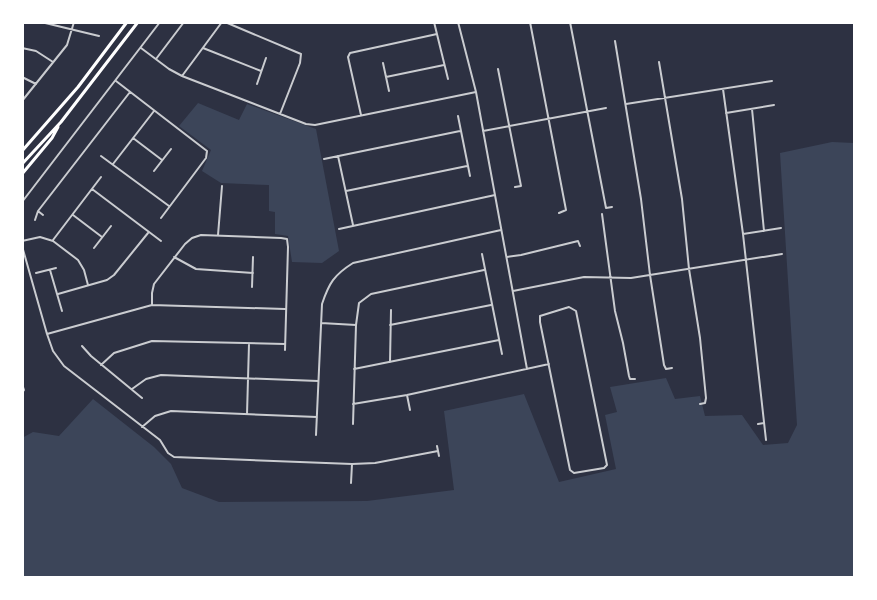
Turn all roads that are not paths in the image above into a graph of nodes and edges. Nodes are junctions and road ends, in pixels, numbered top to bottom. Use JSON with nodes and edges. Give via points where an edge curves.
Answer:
{"nodes":[{"id":1,"x":41,"y":22,"type":"edge"},
{"id":2,"x":74,"y":22,"type":"edge"},
{"id":3,"x":127,"y":22,"type":"edge"},
{"id":4,"x":138,"y":22,"type":"edge"},
{"id":5,"x":160,"y":22,"type":"edge"},
{"id":6,"x":184,"y":22,"type":"edge"},
{"id":7,"x":224,"y":22,"type":"edge"},
{"id":8,"x":434,"y":22,"type":"edge"},
{"id":9,"x":458,"y":22,"type":"edge"},
{"id":10,"x":530,"y":22,"type":"edge"},
{"id":11,"x":570,"y":22,"type":"edge"},
{"id":12,"x":72,"y":30,"type":"junction"},
{"id":13,"x":436,"y":34,"type":"junction"},
{"id":14,"x":99,"y":36,"type":"dead end"},
{"id":15,"x":615,"y":41,"type":"dead end"},
{"id":16,"x":22,"y":48,"type":"edge"},
{"id":17,"x":141,"y":48,"type":"junction"},
{"id":18,"x":203,"y":48,"type":"junction"},
{"id":19,"x":266,"y":58,"type":"dead end"},
{"id":20,"x":156,"y":60,"type":"junction"},
{"id":21,"x":53,"y":62,"type":"junction"},
{"id":22,"x":659,"y":62,"type":"dead end"},
{"id":23,"x":383,"y":63,"type":"dead end"},
{"id":24,"x":444,"y":65,"type":"junction"},
{"id":25,"x":498,"y":69,"type":"dead end"},
{"id":26,"x":261,"y":71,"type":"junction"},
{"id":27,"x":182,"y":76,"type":"junction"},
{"id":28,"x":22,"y":77,"type":"edge"},
{"id":29,"x":386,"y":77,"type":"junction"},
{"id":30,"x":448,"y":79,"type":"dead end"},
{"id":31,"x":116,"y":81,"type":"junction"},
{"id":32,"x":772,"y":81,"type":"dead end"},
{"id":33,"x":36,"y":84,"type":"junction"},
{"id":34,"x":257,"y":84,"type":"dead end"},
{"id":35,"x":723,"y":89,"type":"junction"},
{"id":36,"x":389,"y":91,"type":"dead end"},
{"id":37,"x":130,"y":92,"type":"junction"},
{"id":38,"x":476,"y":92,"type":"junction"},
{"id":39,"x":665,"y":98,"type":"junction"},
{"id":40,"x":22,"y":101,"type":"edge"},
{"id":41,"x":626,"y":104,"type":"junction"},
{"id":42,"x":774,"y":105,"type":"dead end"},
{"id":43,"x":606,"y":108,"type":"dead end"},
{"id":44,"x":752,"y":109,"type":"junction"},
{"id":45,"x":154,"y":111,"type":"junction"},
{"id":46,"x":587,"y":111,"type":"junction"},
{"id":47,"x":726,"y":113,"type":"junction"},
{"id":48,"x":280,"y":114,"type":"junction"},
{"id":49,"x":361,"y":116,"type":"junction"},
{"id":50,"x":458,"y":116,"type":"dead end"},
{"id":51,"x":548,"y":118,"type":"junction"},
{"id":52,"x":61,"y":122,"type":"junction"},
{"id":53,"x":509,"y":126,"type":"junction"},
{"id":54,"x":460,"y":131,"type":"junction"},
{"id":55,"x":483,"y":132,"type":"junction"},
{"id":56,"x":133,"y":138,"type":"junction"},
{"id":57,"x":171,"y":149,"type":"dead end"},
{"id":58,"x":22,"y":151,"type":"edge"},
{"id":59,"x":101,"y":156,"type":"dead end"},
{"id":60,"x":338,"y":156,"type":"junction"},
{"id":61,"x":324,"y":159,"type":"dead end"},
{"id":62,"x":162,"y":160,"type":"junction"},
{"id":63,"x":22,"y":164,"type":"edge"},
{"id":64,"x":113,"y":164,"type":"junction"},
{"id":65,"x":467,"y":166,"type":"junction"},
{"id":66,"x":154,"y":171,"type":"dead end"},
{"id":67,"x":22,"y":174,"type":"edge"},
{"id":68,"x":470,"y":176,"type":"dead end"},
{"id":69,"x":101,"y":177,"type":"dead end"},
{"id":70,"x":222,"y":186,"type":"dead end"},
{"id":71,"x":515,"y":187,"type":"dead end"},
{"id":72,"x":92,"y":189,"type":"junction"},
{"id":73,"x":346,"y":191,"type":"junction"},
{"id":74,"x":495,"y":196,"type":"junction"},
{"id":75,"x":22,"y":202,"type":"edge"},
{"id":76,"x":169,"y":206,"type":"junction"},
{"id":77,"x":612,"y":207,"type":"dead end"},
{"id":78,"x":38,"y":211,"type":"junction"},
{"id":79,"x":560,"y":213,"type":"dead end"},
{"id":80,"x":602,"y":214,"type":"dead end"},
{"id":81,"x":43,"y":215,"type":"dead end"},
{"id":82,"x":73,"y":215,"type":"junction"},
{"id":83,"x":161,"y":218,"type":"dead end"},
{"id":84,"x":35,"y":220,"type":"dead end"},
{"id":85,"x":353,"y":225,"type":"junction"},
{"id":86,"x":111,"y":226,"type":"dead end"},
{"id":87,"x":781,"y":228,"type":"dead end"},
{"id":88,"x":339,"y":229,"type":"dead end"},
{"id":89,"x":501,"y":230,"type":"junction"},
{"id":90,"x":764,"y":231,"type":"junction"},
{"id":91,"x":148,"y":233,"type":"junction"},
{"id":92,"x":743,"y":234,"type":"junction"},
{"id":93,"x":218,"y":236,"type":"junction"},
{"id":94,"x":102,"y":237,"type":"junction"},
{"id":95,"x":22,"y":241,"type":"edge"},
{"id":96,"x":53,"y":241,"type":"junction"},
{"id":97,"x":161,"y":241,"type":"dead end"},
{"id":98,"x":22,"y":246,"type":"edge"},
{"id":99,"x":580,"y":246,"type":"dead end"},
{"id":100,"x":94,"y":248,"type":"dead end"},
{"id":101,"x":482,"y":254,"type":"dead end"},
{"id":102,"x":782,"y":254,"type":"dead end"},
{"id":103,"x":253,"y":256,"type":"dead end"},
{"id":104,"x":174,"y":257,"type":"junction"},
{"id":105,"x":506,"y":257,"type":"junction"},
{"id":106,"x":746,"y":260,"type":"junction"},
{"id":107,"x":56,"y":268,"type":"dead end"},
{"id":108,"x":689,"y":269,"type":"junction"},
{"id":109,"x":50,"y":270,"type":"junction"},
{"id":110,"x":484,"y":270,"type":"junction"},
{"id":111,"x":253,"y":273,"type":"junction"},
{"id":112,"x":36,"y":274,"type":"dead end"},
{"id":113,"x":650,"y":275,"type":"junction"},
{"id":114,"x":610,"y":276,"type":"junction"},
{"id":115,"x":88,"y":285,"type":"junction"},
{"id":116,"x":252,"y":287,"type":"dead end"},
{"id":117,"x":512,"y":291,"type":"junction"},
{"id":118,"x":58,"y":294,"type":"junction"},
{"id":119,"x":152,"y":305,"type":"junction"},
{"id":120,"x":491,"y":305,"type":"junction"},
{"id":121,"x":286,"y":309,"type":"junction"},
{"id":122,"x":391,"y":310,"type":"dead end"},
{"id":123,"x":62,"y":311,"type":"dead end"},
{"id":124,"x":321,"y":323,"type":"junction"},
{"id":125,"x":356,"y":325,"type":"junction"},
{"id":126,"x":390,"y":325,"type":"junction"},
{"id":127,"x":47,"y":334,"type":"junction"},
{"id":128,"x":499,"y":340,"type":"junction"},
{"id":129,"x":249,"y":343,"type":"junction"},
{"id":130,"x":285,"y":344,"type":"junction"},
{"id":131,"x":82,"y":346,"type":"dead end"},
{"id":132,"x":285,"y":350,"type":"dead end"},
{"id":133,"x":502,"y":354,"type":"dead end"},
{"id":134,"x":390,"y":362,"type":"junction"},
{"id":135,"x":549,"y":364,"type":"junction"},
{"id":136,"x":101,"y":365,"type":"junction"},
{"id":137,"x":672,"y":368,"type":"dead end"},
{"id":138,"x":354,"y":369,"type":"junction"},
{"id":139,"x":527,"y":370,"type":"junction"},
{"id":140,"x":248,"y":378,"type":"junction"},
{"id":141,"x":635,"y":379,"type":"dead end"},
{"id":142,"x":318,"y":381,"type":"junction"},
{"id":143,"x":22,"y":384,"type":"edge"},
{"id":144,"x":132,"y":389,"type":"junction"},
{"id":145,"x":22,"y":393,"type":"edge"},
{"id":146,"x":407,"y":395,"type":"junction"},
{"id":147,"x":142,"y":398,"type":"dead end"},
{"id":148,"x":353,"y":404,"type":"junction"},
{"id":149,"x":700,"y":404,"type":"dead end"},
{"id":150,"x":410,"y":410,"type":"dead end"},
{"id":151,"x":247,"y":414,"type":"junction"},
{"id":152,"x":317,"y":417,"type":"junction"},
{"id":153,"x":764,"y":423,"type":"junction"},
{"id":154,"x":352,"y":424,"type":"dead end"},
{"id":155,"x":758,"y":424,"type":"dead end"},
{"id":156,"x":142,"y":427,"type":"junction"},
{"id":157,"x":316,"y":435,"type":"dead end"},
{"id":158,"x":766,"y":440,"type":"dead end"},
{"id":159,"x":437,"y":446,"type":"dead end"},
{"id":160,"x":438,"y":450,"type":"junction"},
{"id":161,"x":439,"y":456,"type":"dead end"},
{"id":162,"x":352,"y":464,"type":"junction"},
{"id":163,"x":351,"y":483,"type":"dead end"}],
"edges":[{"from":1,"to":12,"type":"street"},
{"from":2,"to":12,"type":"street"},
{"from":3,"to":58,"type":"highway","via":[[78,87]]},
{"from":4,"to":52,"type":"highway"},
{"from":5,"to":17,"type":"street"},
{"from":6,"to":20,"type":"street"},
{"from":7,"to":18,"type":"street"},
{"from":7,"to":48,"type":"street","via":[[301,54]]},
{"from":8,"to":13,"type":"street"},
{"from":9,"to":38,"type":"street"},
{"from":10,"to":51,"type":"street"},
{"from":11,"to":46,"type":"street"},
{"from":12,"to":14,"type":"street"},
{"from":12,"to":21,"type":"street","via":[[67,45]]},
{"from":13,"to":24,"type":"street"},
{"from":13,"to":49,"type":"street","via":[[350,53],[348,57]]},
{"from":15,"to":41,"type":"street"},
{"from":16,"to":21,"type":"street","via":[[36,51]]},
{"from":17,"to":20,"type":"street"},
{"from":17,"to":31,"type":"street"},
{"from":18,"to":26,"type":"street"},
{"from":18,"to":27,"type":"street"},
{"from":19,"to":26,"type":"street"},
{"from":20,"to":27,"type":"street"},
{"from":21,"to":33,"type":"street"},
{"from":22,"to":39,"type":"street"},
{"from":23,"to":29,"type":"street"},
{"from":24,"to":29,"type":"street"},
{"from":24,"to":30,"type":"street"},
{"from":25,"to":53,"type":"street"},
{"from":26,"to":34,"type":"street"},
{"from":27,"to":48,"type":"street"},
{"from":28,"to":33,"type":"street"},
{"from":29,"to":36,"type":"street"},
{"from":31,"to":37,"type":"street"},
{"from":31,"to":75,"type":"street"},
{"from":32,"to":35,"type":"street"},
{"from":33,"to":40,"type":"street"},
{"from":35,"to":39,"type":"street"},
{"from":35,"to":47,"type":"street"},
{"from":37,"to":45,"type":"street"},
{"from":37,"to":78,"type":"street"},
{"from":38,"to":49,"type":"street"},
{"from":38,"to":55,"type":"street"},
{"from":39,"to":41,"type":"street"},
{"from":39,"to":108,"type":"street","via":[[682,199]]},
{"from":41,"to":113,"type":"street"},
{"from":42,"to":44,"type":"street"},
{"from":43,"to":46,"type":"street"},
{"from":44,"to":47,"type":"street"},
{"from":44,"to":90,"type":"street"},
{"from":45,"to":56,"type":"street"},
{"from":45,"to":76,"type":"street","via":[[208,154]]},
{"from":46,"to":51,"type":"street"},
{"from":46,"to":77,"type":"street","via":[[606,208]]},
{"from":47,"to":92,"type":"street"},
{"from":48,"to":49,"type":"street","via":[[315,125]]},
{"from":50,"to":54,"type":"street"},
{"from":51,"to":53,"type":"street"},
{"from":51,"to":79,"type":"street","via":[[566,210]]},
{"from":52,"to":63,"type":"highway"},
{"from":52,"to":67,"type":"highway"},
{"from":53,"to":55,"type":"street"},
{"from":53,"to":71,"type":"street","via":[[520,186]]},
{"from":54,"to":60,"type":"street"},
{"from":54,"to":65,"type":"street"},
{"from":55,"to":74,"type":"street"},
{"from":56,"to":62,"type":"street"},
{"from":56,"to":64,"type":"street"},
{"from":57,"to":62,"type":"street"},
{"from":59,"to":64,"type":"street"},
{"from":60,"to":61,"type":"street"},
{"from":60,"to":73,"type":"street"},
{"from":62,"to":66,"type":"street"},
{"from":64,"to":76,"type":"street"},
{"from":65,"to":68,"type":"street"},
{"from":65,"to":73,"type":"street"},
{"from":69,"to":72,"type":"street"},
{"from":70,"to":93,"type":"street"},
{"from":72,"to":82,"type":"street"},
{"from":72,"to":91,"type":"street"},
{"from":73,"to":85,"type":"street"},
{"from":74,"to":85,"type":"street"},
{"from":74,"to":89,"type":"street"},
{"from":76,"to":83,"type":"street"},
{"from":78,"to":81,"type":"street"},
{"from":78,"to":84,"type":"street"},
{"from":80,"to":114,"type":"street"},
{"from":82,"to":94,"type":"street"},
{"from":82,"to":96,"type":"street"},
{"from":85,"to":88,"type":"street"},
{"from":86,"to":94,"type":"street"},
{"from":87,"to":90,"type":"street"},
{"from":89,"to":105,"type":"street"},
{"from":89,"to":124,"type":"street","via":[[353,263],[338,273],[328,286],[322,304]]},
{"from":90,"to":92,"type":"street"},
{"from":91,"to":97,"type":"street"},
{"from":91,"to":115,"type":"street","via":[[114,276]]},
{"from":92,"to":106,"type":"street"},
{"from":93,"to":104,"type":"street","via":[[192,238]]},
{"from":93,"to":121,"type":"street","via":[[287,240]]},
{"from":94,"to":100,"type":"street"},
{"from":95,"to":96,"type":"street","via":[[40,236]]},
{"from":96,"to":115,"type":"street","via":[[78,260]]},
{"from":98,"to":127,"type":"street"},
{"from":99,"to":105,"type":"street","via":[[578,241]]},
{"from":101,"to":110,"type":"street"},
{"from":102,"to":106,"type":"street"},
{"from":103,"to":111,"type":"street"},
{"from":104,"to":111,"type":"street","via":[[196,269]]},
{"from":104,"to":119,"type":"street","via":[[154,284]]},
{"from":105,"to":117,"type":"street"},
{"from":106,"to":108,"type":"street"},
{"from":106,"to":153,"type":"street"},
{"from":107,"to":109,"type":"street"},
{"from":108,"to":113,"type":"street"},
{"from":108,"to":149,"type":"street","via":[[706,398],[705,403]]},
{"from":109,"to":112,"type":"street"},
{"from":109,"to":118,"type":"street"},
{"from":110,"to":120,"type":"street"},
{"from":110,"to":125,"type":"street","via":[[371,294],[359,303]]},
{"from":111,"to":116,"type":"street"},
{"from":113,"to":114,"type":"street","via":[[632,278]]},
{"from":113,"to":137,"type":"street","via":[[664,365],[666,369]]},
{"from":114,"to":117,"type":"street","via":[[576,278]]},
{"from":114,"to":141,"type":"street","via":[[614,311],[629,376]]},
{"from":115,"to":118,"type":"street"},
{"from":117,"to":139,"type":"street"},
{"from":118,"to":123,"type":"street"},
{"from":119,"to":121,"type":"street"},
{"from":119,"to":127,"type":"street"},
{"from":120,"to":126,"type":"street"},
{"from":120,"to":128,"type":"street"},
{"from":121,"to":130,"type":"street"},
{"from":122,"to":126,"type":"street"},
{"from":124,"to":125,"type":"street"},
{"from":124,"to":142,"type":"street"},
{"from":125,"to":138,"type":"street"},
{"from":126,"to":134,"type":"street"},
{"from":127,"to":156,"type":"street","via":[[53,351],[64,366]]},
{"from":128,"to":133,"type":"street"},
{"from":128,"to":134,"type":"street"},
{"from":129,"to":130,"type":"street"},
{"from":129,"to":136,"type":"street","via":[[152,341],[114,353]]},
{"from":129,"to":140,"type":"street"},
{"from":130,"to":132,"type":"street"},
{"from":131,"to":136,"type":"street"},
{"from":134,"to":138,"type":"street"},
{"from":135,"to":135,"type":"street","via":[[540,316],[569,307],[576,311],[607,465],[604,468],[574,473],[570,470]]},
{"from":135,"to":139,"type":"street"},
{"from":136,"to":144,"type":"street"},
{"from":138,"to":148,"type":"street"},
{"from":139,"to":146,"type":"street"},
{"from":140,"to":142,"type":"street"},
{"from":140,"to":144,"type":"street","via":[[161,375],[146,379]]},
{"from":140,"to":151,"type":"street"},
{"from":142,"to":152,"type":"street"},
{"from":143,"to":145,"type":"street"},
{"from":144,"to":147,"type":"street"},
{"from":146,"to":148,"type":"street"},
{"from":146,"to":150,"type":"street"},
{"from":148,"to":154,"type":"street"},
{"from":151,"to":152,"type":"street"},
{"from":151,"to":156,"type":"street","via":[[171,411],[155,416]]},
{"from":152,"to":157,"type":"street"},
{"from":153,"to":155,"type":"street"},
{"from":153,"to":158,"type":"street"},
{"from":156,"to":162,"type":"street","via":[[160,440],[174,457]]},
{"from":159,"to":160,"type":"street"},
{"from":160,"to":161,"type":"street"},
{"from":160,"to":162,"type":"street","via":[[375,463]]},
{"from":162,"to":163,"type":"street"}]}
